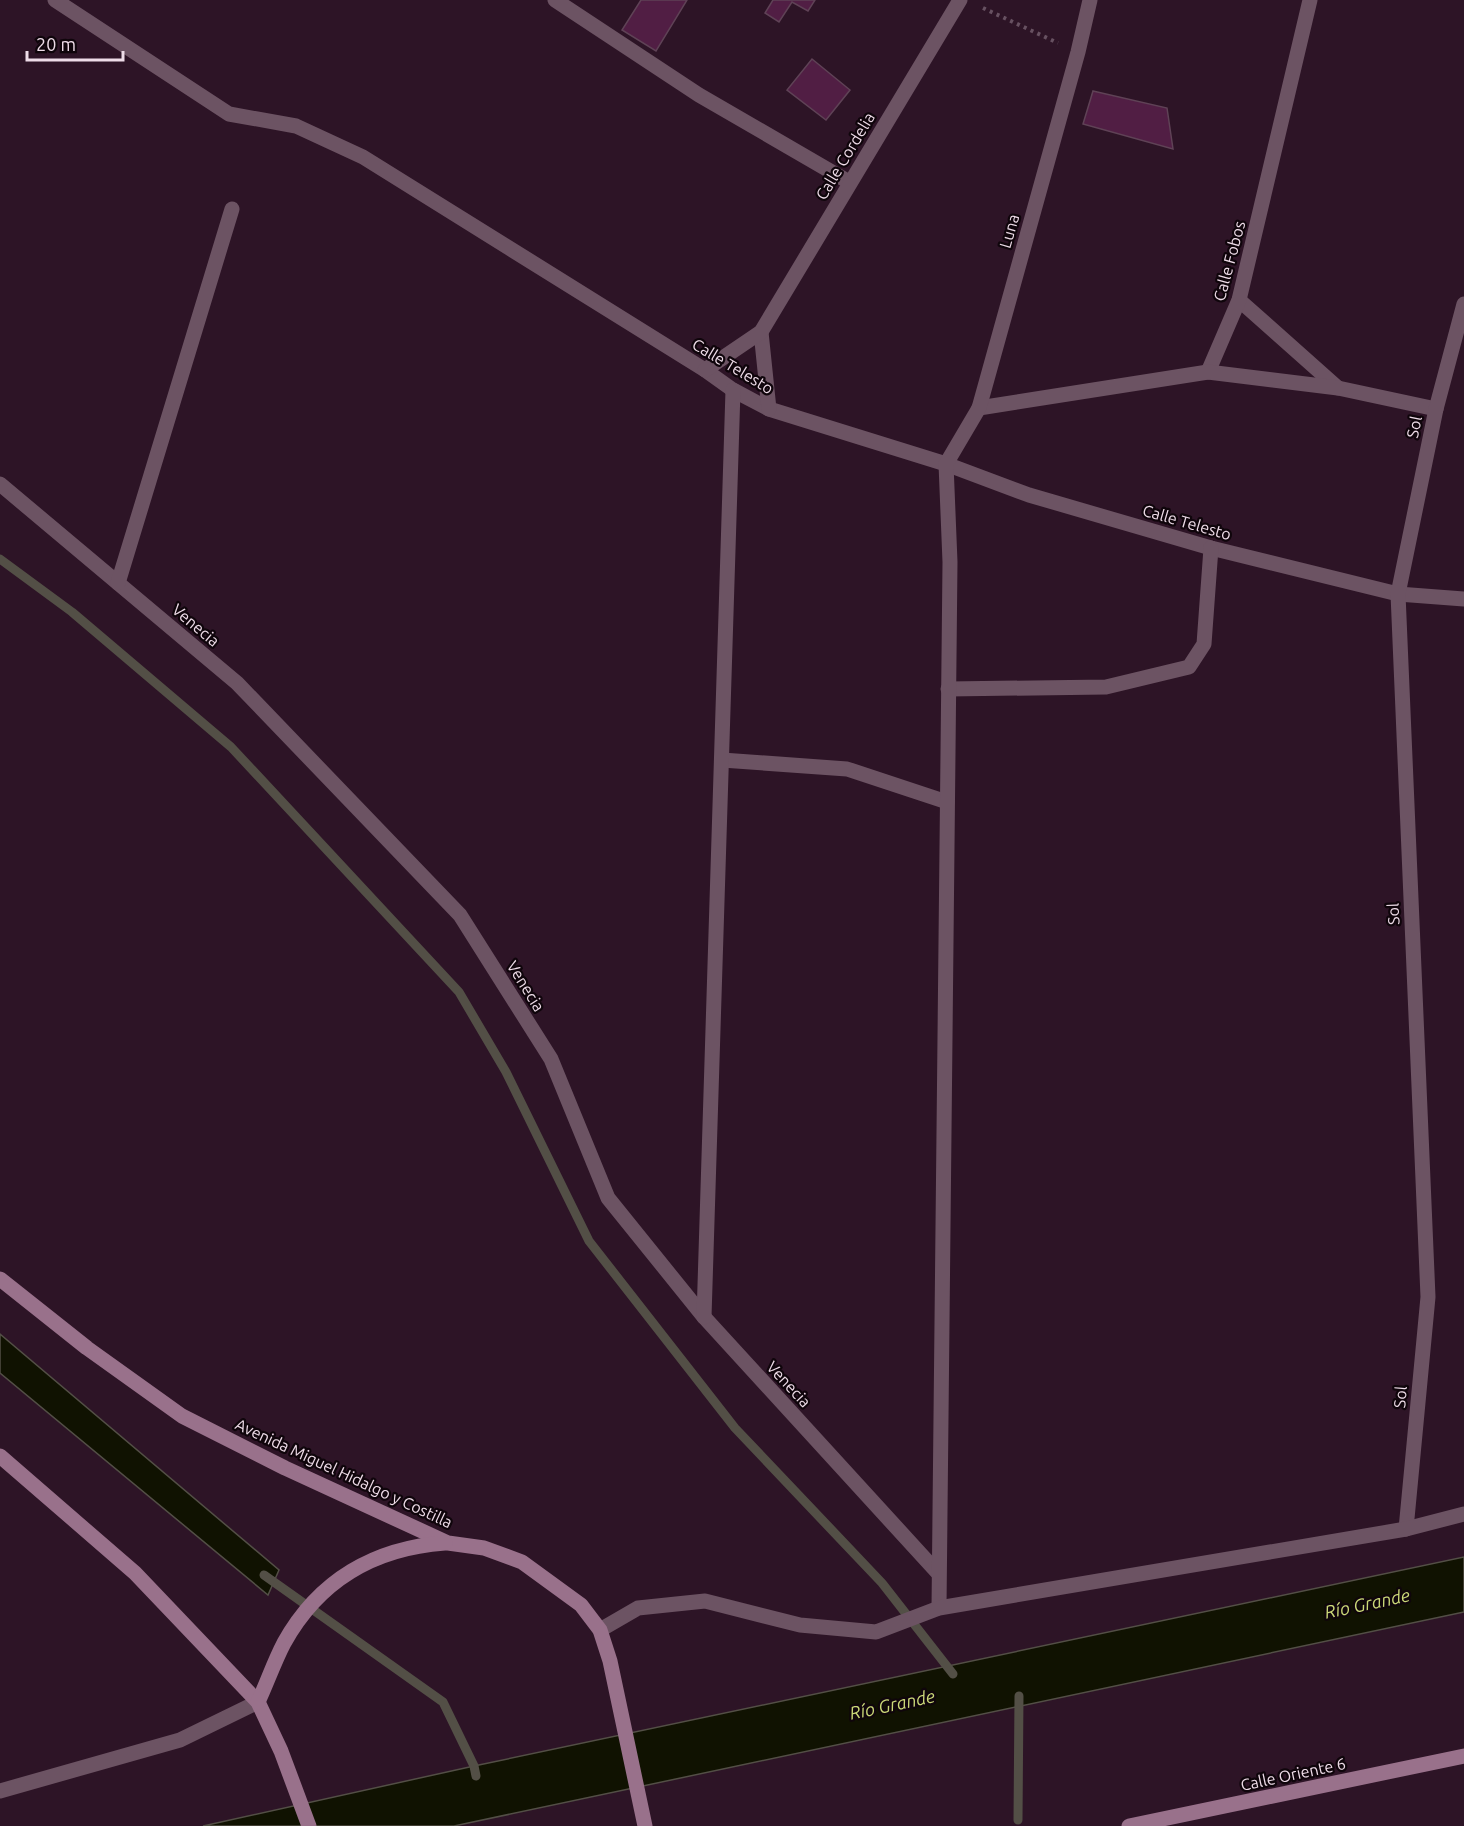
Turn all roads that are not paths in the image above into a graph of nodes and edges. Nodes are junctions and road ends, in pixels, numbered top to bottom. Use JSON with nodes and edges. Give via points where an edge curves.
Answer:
{"nodes":[{"id":1,"x":55,"y":0,"type":"edge"},
{"id":2,"x":555,"y":0,"type":"edge"},
{"id":3,"x":960,"y":0,"type":"edge"},
{"id":4,"x":1090,"y":0,"type":"edge"},
{"id":5,"x":1310,"y":0,"type":"edge"},
{"id":6,"x":849,"y":182,"type":"junction"},
{"id":7,"x":232,"y":209,"type":"dead end"},
{"id":8,"x":1239,"y":300,"type":"junction"},
{"id":9,"x":1464,"y":304,"type":"edge"},
{"id":10,"x":762,"y":332,"type":"junction"},
{"id":11,"x":705,"y":370,"type":"junction"},
{"id":12,"x":1208,"y":372,"type":"junction"},
{"id":13,"x":1338,"y":388,"type":"junction"},
{"id":14,"x":733,"y":390,"type":"junction"},
{"id":15,"x":979,"y":408,"type":"junction"},
{"id":16,"x":769,"y":409,"type":"junction"},
{"id":17,"x":1436,"y":409,"type":"junction"},
{"id":18,"x":946,"y":464,"type":"junction"},
{"id":19,"x":0,"y":484,"type":"edge"},
{"id":20,"x":1211,"y":548,"type":"junction"},
{"id":21,"x":118,"y":583,"type":"junction"},
{"id":22,"x":1398,"y":594,"type":"junction"},
{"id":23,"x":1464,"y":599,"type":"edge"},
{"id":24,"x":948,"y":689,"type":"junction"},
{"id":25,"x":722,"y":760,"type":"junction"},
{"id":26,"x":947,"y":802,"type":"junction"},
{"id":27,"x":0,"y":1279,"type":"edge"},
{"id":28,"x":704,"y":1317,"type":"junction"},
{"id":29,"x":0,"y":1456,"type":"edge"},
{"id":30,"x":1464,"y":1514,"type":"edge"},
{"id":31,"x":1406,"y":1529,"type":"junction"},
{"id":32,"x":448,"y":1543,"type":"junction"},
{"id":33,"x":938,"y":1573,"type":"junction"},
{"id":34,"x":932,"y":1611,"type":"junction"},
{"id":35,"x":600,"y":1630,"type":"junction"},
{"id":36,"x":258,"y":1702,"type":"junction"},
{"id":37,"x":1464,"y":1756,"type":"edge"},
{"id":38,"x":0,"y":1791,"type":"edge"},
{"id":39,"x":309,"y":1826,"type":"edge"},
{"id":40,"x":645,"y":1826,"type":"edge"},
{"id":41,"x":1129,"y":1826,"type":"edge"}],
"edges":[{"from":1,"to":11,"type":"street","name":"Calle Telesto","via":[[229,114],[296,126],[363,157]]},
{"from":2,"to":6,"type":"street","via":[[699,95]]},
{"from":3,"to":6,"type":"street","name":"Calle Cordelia"},
{"from":4,"to":15,"type":"street","name":"Luna"},
{"from":5,"to":8,"type":"street","name":"Calle Fobos"},
{"from":6,"to":10,"type":"street","name":"Calle Cordelia"},
{"from":7,"to":21,"type":"street"},
{"from":8,"to":12,"type":"street","name":"Calle Fobos"},
{"from":8,"to":13,"type":"street"},
{"from":9,"to":17,"type":"street","name":"Sol"},
{"from":10,"to":11,"type":"street","name":"Calle Cordelia"},
{"from":10,"to":16,"type":"street"},
{"from":11,"to":14,"type":"street","name":"Calle Telesto"},
{"from":12,"to":13,"type":"street"},
{"from":12,"to":15,"type":"street"},
{"from":13,"to":17,"type":"street"},
{"from":14,"to":16,"type":"street","name":"Calle Telesto"},
{"from":14,"to":25,"type":"street"},
{"from":15,"to":18,"type":"street","name":"Luna"},
{"from":16,"to":18,"type":"street","name":"Calle Telesto"},
{"from":17,"to":22,"type":"street","name":"Sol"},
{"from":18,"to":20,"type":"street","name":"Calle Telesto","via":[[1029,495]]},
{"from":18,"to":24,"type":"street","via":[[950,562]]},
{"from":19,"to":21,"type":"street","name":"Venecia"},
{"from":20,"to":22,"type":"street","name":"Calle Telesto"},
{"from":20,"to":24,"type":"street","via":[[1204,644],[1189,667],[1106,687]]},
{"from":21,"to":28,"type":"street","name":"Venecia","via":[[237,683],[460,915],[551,1059],[608,1198]]},
{"from":22,"to":23,"type":"street","name":"Calle Telesto"},
{"from":22,"to":31,"type":"street","name":"Sol","via":[[1428,1297]]},
{"from":24,"to":26,"type":"street"},
{"from":25,"to":26,"type":"street","via":[[847,769]]},
{"from":25,"to":28,"type":"street"},
{"from":26,"to":33,"type":"street"},
{"from":27,"to":32,"type":"main road","name":"Avenida Miguel Hidalgo y Costilla","via":[[182,1416]]},
{"from":28,"to":33,"type":"street","name":"Venecia"},
{"from":29,"to":36,"type":"main road","via":[[135,1572]]},
{"from":30,"to":31,"type":"street"},
{"from":31,"to":34,"type":"street"},
{"from":32,"to":35,"type":"main road","name":"Avenida Miguel Hidalgo y Costilla","via":[[484,1548],[522,1562],[581,1605]]},
{"from":32,"to":36,"type":"main road","via":[[411,1545],[381,1555],[353,1570],[313,1601],[284,1643]]},
{"from":33,"to":34,"type":"street"},
{"from":34,"to":35,"type":"street","via":[[876,1632],[801,1625],[705,1601],[638,1608]]},
{"from":35,"to":40,"type":"main road","name":"Avenida Miguel Hidalgo y Costilla"},
{"from":36,"to":38,"type":"street","via":[[180,1740]]},
{"from":36,"to":39,"type":"main road"},
{"from":37,"to":41,"type":"main road","name":"Calle Oriente 6"}]}
